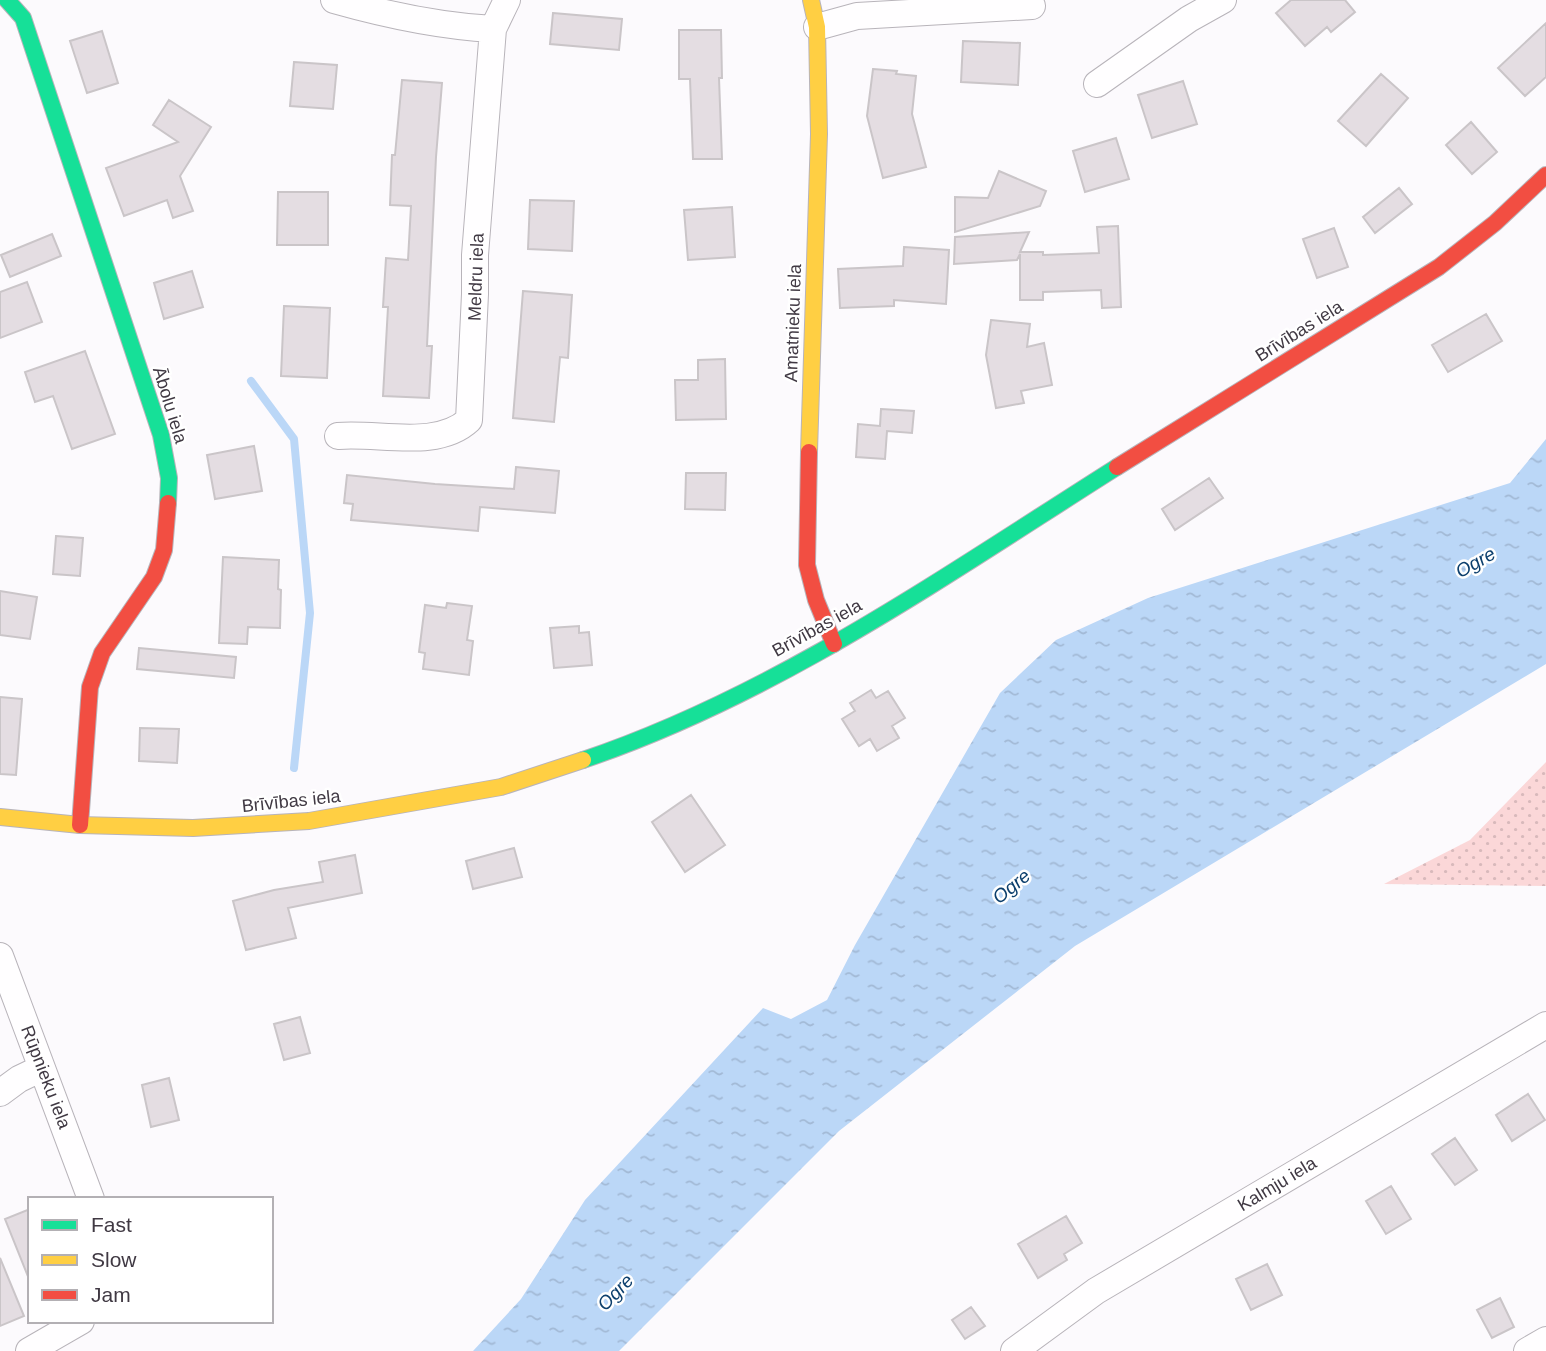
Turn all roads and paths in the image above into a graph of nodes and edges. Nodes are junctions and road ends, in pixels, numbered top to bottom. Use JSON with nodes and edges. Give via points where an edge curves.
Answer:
{"nodes":[{"id":1,"x":7,"y":0,"type":"edge"},
{"id":2,"x":334,"y":0,"type":"edge"},
{"id":3,"x":507,"y":0,"type":"edge"},
{"id":4,"x":811,"y":0,"type":"edge"},
{"id":5,"x":1223,"y":0,"type":"edge"},
{"id":6,"x":1032,"y":6,"type":"dead end"},
{"id":7,"x":817,"y":27,"type":"junction"},
{"id":8,"x":493,"y":30,"type":"junction"},
{"id":9,"x":1097,"y":83,"type":"dead end"},
{"id":10,"x":1546,"y":175,"type":"edge"},
{"id":11,"x":338,"y":436,"type":"dead end"},
{"id":12,"x":834,"y":644,"type":"junction"},
{"id":13,"x":0,"y":817,"type":"edge"},
{"id":14,"x":80,"y":825,"type":"junction"},
{"id":15,"x":0,"y":956,"type":"edge"},
{"id":16,"x":1546,"y":1025,"type":"edge"},
{"id":17,"x":42,"y":1068,"type":"junction"},
{"id":18,"x":0,"y":1093,"type":"edge"},
{"id":19,"x":90,"y":1197,"type":"edge"},
{"id":20,"x":78,"y":1323,"type":"edge"},
{"id":21,"x":1546,"y":1340,"type":"edge"},
{"id":22,"x":29,"y":1351,"type":"edge"},
{"id":23,"x":1014,"y":1351,"type":"edge"},
{"id":24,"x":1527,"y":1351,"type":"edge"}],
"edges":[{"from":1,"to":14,"type":"main road","name":"Ābolu iela","via":[[23,18],[161,435],[169,478],[164,550],[154,577],[102,653],[90,687]]},
{"from":2,"to":8,"type":"street","via":[[407,19]]},
{"from":3,"to":8,"type":"street","name":"Meldru iela"},
{"from":4,"to":7,"type":"main road","name":"Amatnieku iela"},
{"from":5,"to":9,"type":"street"},
{"from":6,"to":7,"type":"street","via":[[857,16]]},
{"from":7,"to":12,"type":"main road","name":"Amatnieku iela","via":[[819,134],[806,553],[816,607]]},
{"from":8,"to":11,"type":"street","name":"Meldru iela","via":[[475,255],[469,420],[459,430],[440,436]]},
{"from":10,"to":12,"type":"main road","name":"Brīvības iela","via":[[1439,268]]},
{"from":12,"to":14,"type":"main road","name":"Brīvības iela","via":[[691,719],[612,751],[500,786],[309,821],[193,828]]},
{"from":13,"to":14,"type":"main road","name":"Brīvības iela"},
{"from":15,"to":17,"type":"street","name":"Rūpnieku iela"},
{"from":16,"to":23,"type":"street","name":"Kalmju iela","via":[[1096,1291]]},
{"from":17,"to":18,"type":"street"},
{"from":17,"to":19,"type":"street","name":"Rūpnieku iela"},
{"from":20,"to":22,"type":"street"},
{"from":21,"to":24,"type":"street"}]}
